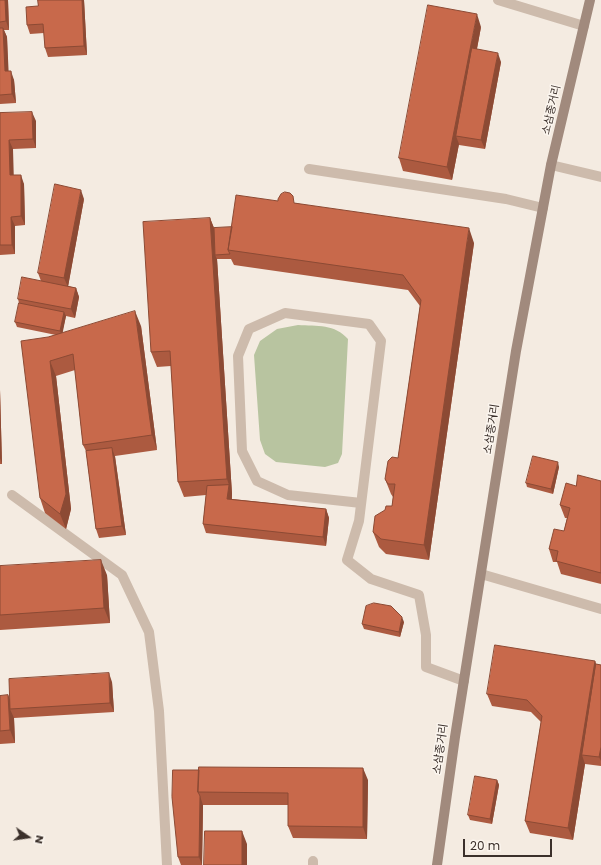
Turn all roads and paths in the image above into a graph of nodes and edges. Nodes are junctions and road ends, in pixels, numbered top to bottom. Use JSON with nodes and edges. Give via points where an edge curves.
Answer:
{"nodes":[{"id":1,"x":498,"y":0,"type":"edge"},
{"id":2,"x":590,"y":0,"type":"edge"},
{"id":3,"x":584,"y":26,"type":"junction"},
{"id":4,"x":551,"y":165,"type":"junction"},
{"id":5,"x":309,"y":169,"type":"dead end"},
{"id":6,"x":601,"y":177,"type":"edge"},
{"id":7,"x":543,"y":208,"type":"junction"},
{"id":8,"x":12,"y":495,"type":"dead end"},
{"id":9,"x":361,"y":503,"type":"junction"},
{"id":10,"x":481,"y":574,"type":"junction"},
{"id":11,"x":601,"y":609,"type":"edge"},
{"id":12,"x":464,"y":682,"type":"junction"},
{"id":13,"x":167,"y":865,"type":"edge"},
{"id":14,"x":437,"y":865,"type":"edge"}],
"edges":[{"from":1,"to":3,"type":"street"},
{"from":2,"to":3,"type":"street","name":"소삼종거리"},
{"from":3,"to":4,"type":"street","name":"소삼종거리"},
{"from":4,"to":6,"type":"street"},
{"from":4,"to":7,"type":"street","name":"소삼종거리"},
{"from":5,"to":7,"type":"street","via":[[506,199]]},
{"from":7,"to":10,"type":"street","name":"소삼종거리","via":[[516,351]]},
{"from":8,"to":13,"type":"street","via":[[122,575],[149,632],[159,711]]},
{"from":9,"to":9,"type":"street","via":[[381,341],[369,324],[285,313],[248,329],[238,356],[242,451],[257,481],[288,495]]},
{"from":9,"to":12,"type":"street","via":[[359,521],[347,560],[371,579],[419,595],[426,635],[426,667]]},
{"from":10,"to":11,"type":"street"},
{"from":10,"to":12,"type":"street","name":"소삼종거리"},
{"from":12,"to":14,"type":"street","name":"소삼종거리"}]}
